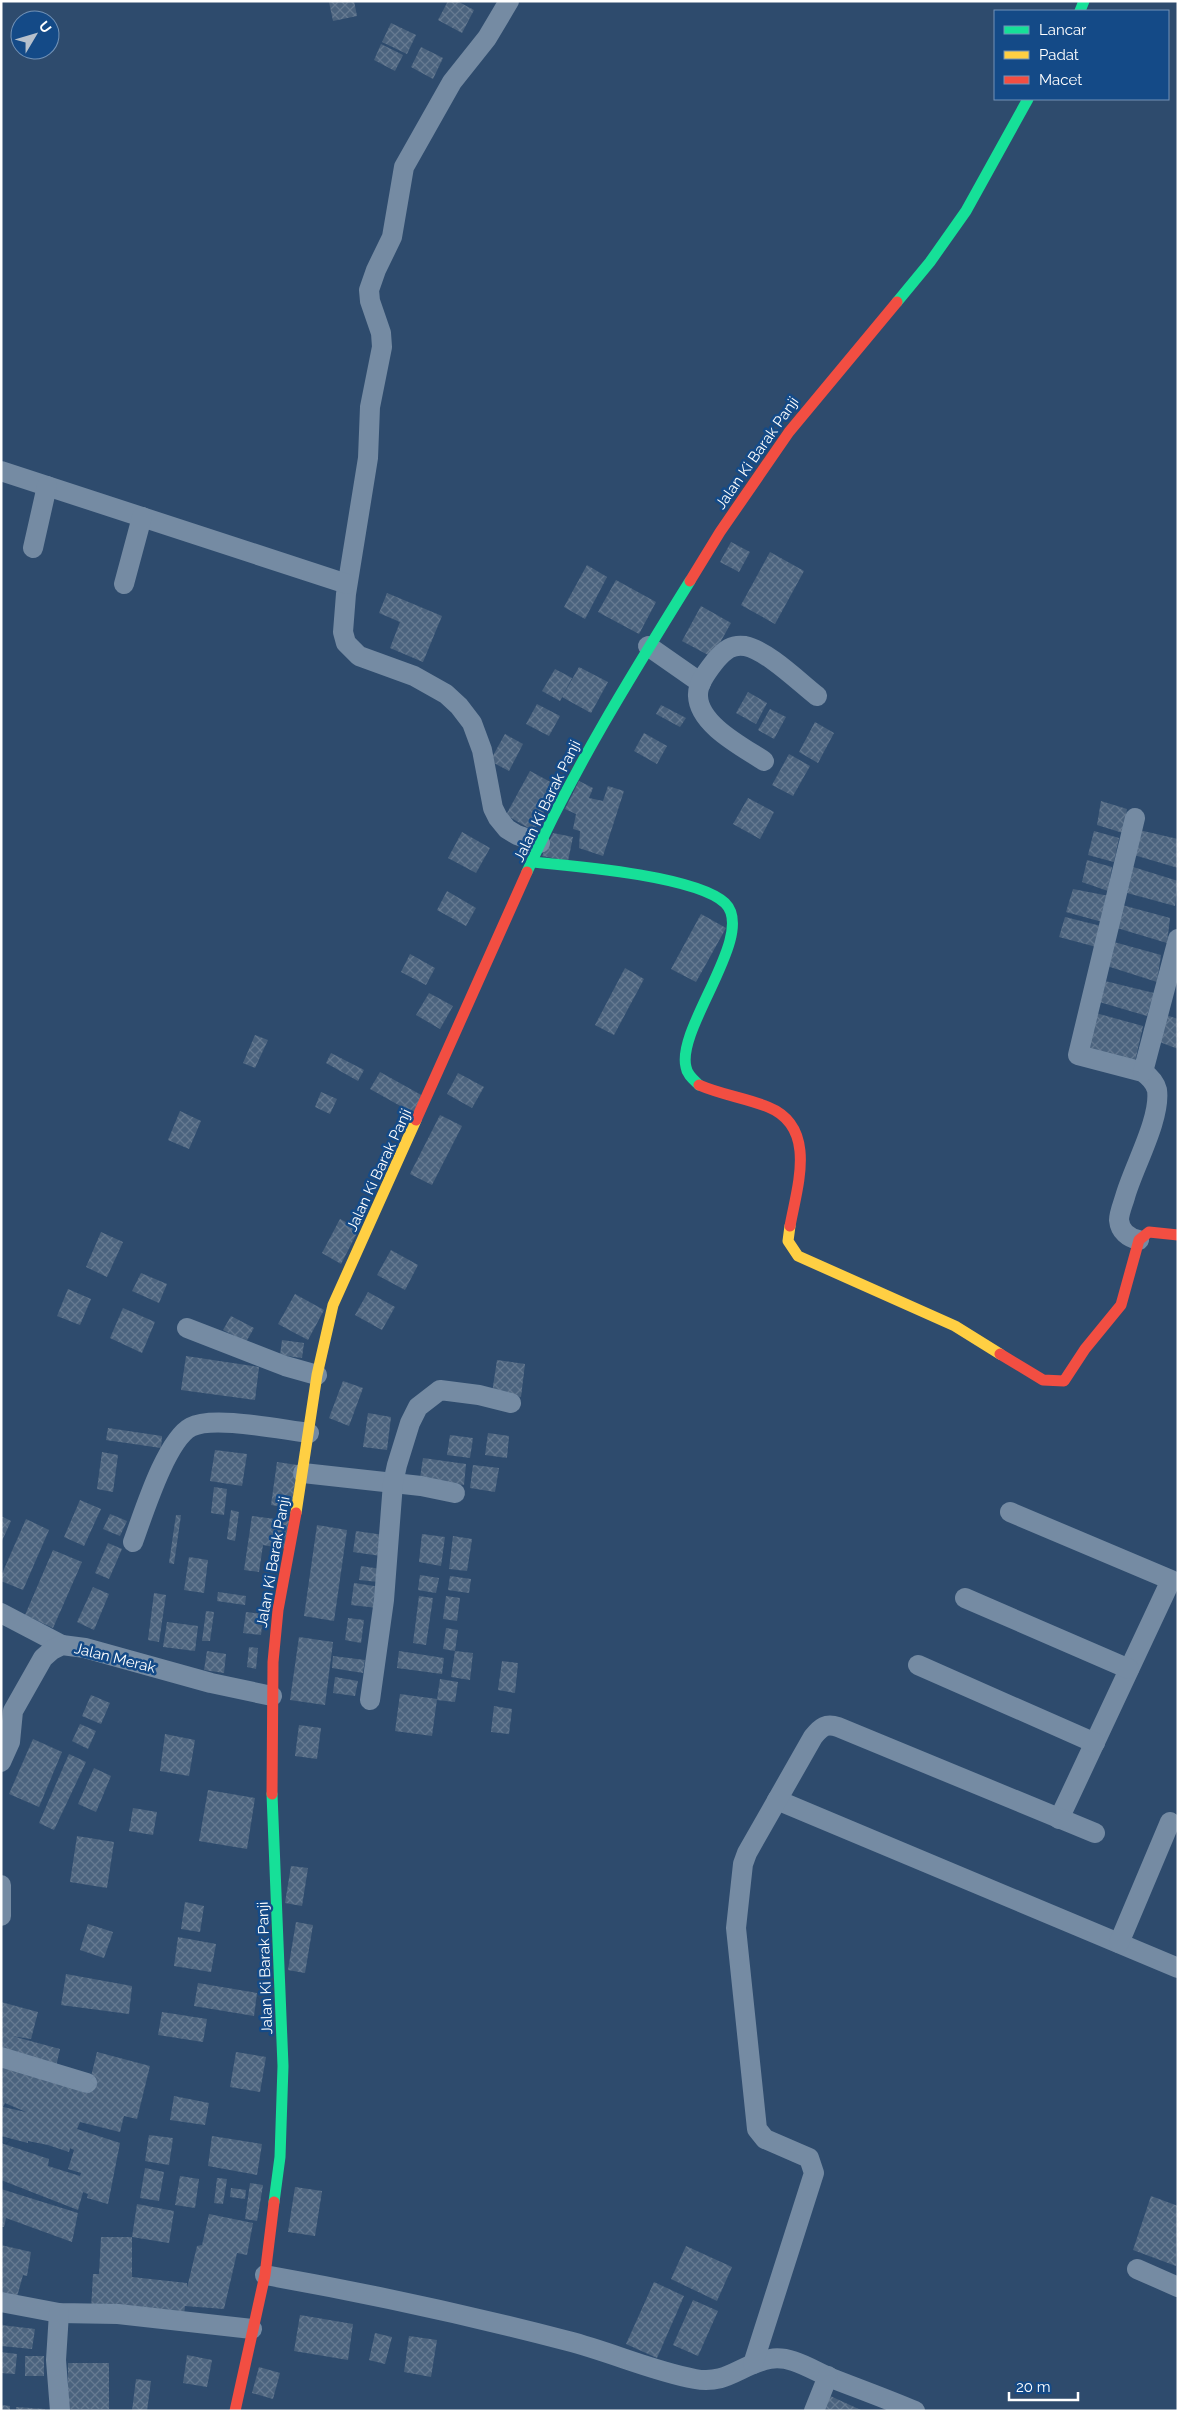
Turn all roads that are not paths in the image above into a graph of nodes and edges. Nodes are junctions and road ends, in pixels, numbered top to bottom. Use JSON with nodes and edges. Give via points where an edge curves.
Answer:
{"nodes":[{"id":1,"x":509,"y":1,"type":"edge"},
{"id":2,"x":1027,"y":100,"type":"edge"},
{"id":3,"x":1,"y":471,"type":"edge"},
{"id":4,"x":47,"y":486,"type":"junction"},
{"id":5,"x":142,"y":517,"type":"junction"},
{"id":6,"x":33,"y":548,"type":"dead end"},
{"id":7,"x":124,"y":584,"type":"dead end"},
{"id":8,"x":347,"y":584,"type":"junction"},
{"id":9,"x":648,"y":646,"type":"junction"},
{"id":10,"x":701,"y":684,"type":"junction"},
{"id":11,"x":817,"y":696,"type":"dead end"},
{"id":12,"x":764,"y":761,"type":"dead end"},
{"id":13,"x":1135,"y":818,"type":"dead end"},
{"id":14,"x":540,"y":843,"type":"junction"},
{"id":15,"x":533,"y":862,"type":"junction"},
{"id":16,"x":1178,"y":939,"type":"edge"},
{"id":17,"x":1143,"y":1072,"type":"junction"},
{"id":18,"x":1178,"y":1235,"type":"edge"},
{"id":19,"x":1139,"y":1240,"type":"junction"},
{"id":20,"x":187,"y":1328,"type":"dead end"},
{"id":21,"x":317,"y":1375,"type":"junction"},
{"id":22,"x":511,"y":1403,"type":"dead end"},
{"id":23,"x":309,"y":1433,"type":"junction"},
{"id":24,"x":303,"y":1473,"type":"junction"},
{"id":25,"x":393,"y":1483,"type":"junction"},
{"id":26,"x":454,"y":1493,"type":"dead end"},
{"id":27,"x":1010,"y":1512,"type":"dead end"},
{"id":28,"x":133,"y":1542,"type":"dead end"},
{"id":29,"x":966,"y":1598,"type":"dead end"},
{"id":30,"x":1,"y":1613,"type":"edge"},
{"id":31,"x":62,"y":1645,"type":"junction"},
{"id":32,"x":918,"y":1665,"type":"dead end"},
{"id":33,"x":1129,"y":1669,"type":"junction"},
{"id":34,"x":272,"y":1696,"type":"junction"},
{"id":35,"x":370,"y":1700,"type":"dead end"},
{"id":36,"x":7,"y":1710,"type":"edge"},
{"id":37,"x":1094,"y":1743,"type":"junction"},
{"id":38,"x":1,"y":1762,"type":"edge"},
{"id":39,"x":777,"y":1800,"type":"junction"},
{"id":40,"x":1059,"y":1819,"type":"junction"},
{"id":41,"x":1170,"y":1822,"type":"dead end"},
{"id":42,"x":1095,"y":1833,"type":"dead end"},
{"id":43,"x":1,"y":1885,"type":"edge"},
{"id":44,"x":1,"y":1916,"type":"edge"},
{"id":45,"x":1120,"y":1943,"type":"junction"},
{"id":46,"x":1178,"y":1968,"type":"edge"},
{"id":47,"x":1,"y":2057,"type":"edge"},
{"id":48,"x":87,"y":2083,"type":"dead end"},
{"id":49,"x":1136,"y":2269,"type":"dead end"},
{"id":50,"x":265,"y":2275,"type":"junction"},
{"id":51,"x":1178,"y":2287,"type":"edge"},
{"id":52,"x":1,"y":2302,"type":"edge"},
{"id":53,"x":59,"y":2313,"type":"junction"},
{"id":54,"x":252,"y":2329,"type":"junction"},
{"id":55,"x":753,"y":2364,"type":"junction"},
{"id":56,"x":828,"y":2376,"type":"junction"},
{"id":57,"x":60,"y":2411,"type":"edge"},
{"id":58,"x":235,"y":2411,"type":"edge"},
{"id":59,"x":814,"y":2411,"type":"edge"},
{"id":60,"x":915,"y":2411,"type":"edge"}],
"edges":[{"from":1,"to":8,"type":"street","via":[[487,38],[448,88],[404,167],[392,236],[369,290],[382,347],[370,407],[363,492]]},
{"from":2,"to":9,"type":"street","name":"Jalan Ki Barak Panji","via":[[966,211],[930,262],[788,432]]},
{"from":3,"to":4,"type":"street"},
{"from":4,"to":5,"type":"street"},
{"from":4,"to":6,"type":"street"},
{"from":5,"to":7,"type":"street"},
{"from":5,"to":8,"type":"street"},
{"from":8,"to":14,"type":"street","via":[[342,618],[346,643],[359,656],[414,676],[446,694],[459,706],[472,723],[482,750],[493,808],[498,818],[517,835]]},
{"from":9,"to":10,"type":"street"},
{"from":9,"to":14,"type":"street","name":"Jalan Ki Barak Panji"},
{"from":10,"to":11,"type":"street","via":[[723,652],[734,645],[765,656]]},
{"from":10,"to":12,"type":"street","via":[[698,696],[702,712],[715,728]]},
{"from":13,"to":17,"type":"street","via":[[1078,1055]]},
{"from":14,"to":15,"type":"street","name":"Jalan Ki Barak Panji"},
{"from":15,"to":19,"type":"street","via":[[594,867],[646,876],[713,896],[729,906],[734,916],[728,946],[686,1049],[685,1060],[694,1082],[704,1088],[761,1103],[790,1122],[797,1133],[802,1154],[788,1241],[798,1256],[955,1326],[1030,1373],[1055,1382],[1064,1381],[1121,1305]]},
{"from":15,"to":21,"type":"street","name":"Jalan Ki Barak Panji","via":[[340,1288]]},
{"from":16,"to":17,"type":"street"},
{"from":17,"to":19,"type":"street","via":[[1152,1078],[1157,1090],[1155,1107],[1151,1128],[1119,1220],[1123,1232]]},
{"from":18,"to":19,"type":"street","via":[[1149,1232]]},
{"from":20,"to":21,"type":"street","via":[[276,1363]]},
{"from":21,"to":23,"type":"street","name":"Jalan Ki Barak Panji"},
{"from":22,"to":25,"type":"street","via":[[440,1390],[428,1397],[418,1407],[410,1423]]},
{"from":23,"to":24,"type":"street","name":"Jalan Ki Barak Panji"},
{"from":23,"to":28,"type":"street","via":[[213,1422],[191,1427],[180,1437],[161,1468]]},
{"from":24,"to":25,"type":"street"},
{"from":24,"to":34,"type":"street","name":"Jalan Ki Barak Panji","via":[[278,1610]]},
{"from":25,"to":26,"type":"street"},
{"from":25,"to":35,"type":"street","via":[[384,1600]]},
{"from":27,"to":33,"type":"street","via":[[1171,1580]]},
{"from":29,"to":33,"type":"street"},
{"from":30,"to":31,"type":"street"},
{"from":31,"to":34,"type":"street","name":"Jalan Merak","via":[[85,1648],[211,1683]]},
{"from":31,"to":36,"type":"street","name":"Jalan Merak","via":[[44,1658]]},
{"from":32,"to":37,"type":"street"},
{"from":33,"to":37,"type":"street"},
{"from":34,"to":50,"type":"street","name":"Jalan Ki Barak Panji","via":[[272,1808],[283,2066],[280,2156]]},
{"from":36,"to":38,"type":"street","name":"Jalan Merak","via":[[10,1742]]},
{"from":37,"to":40,"type":"street"},
{"from":39,"to":40,"type":"street","via":[[813,1736],[821,1727],[830,1725]]},
{"from":39,"to":45,"type":"street"},
{"from":39,"to":55,"type":"street","via":[[743,1864],[736,1919],[755,2119],[757,2130],[765,2139],[809,2158],[814,2173]]},
{"from":40,"to":42,"type":"street"},
{"from":41,"to":45,"type":"street"},
{"from":43,"to":44,"type":"street"},
{"from":45,"to":46,"type":"street"},
{"from":47,"to":48,"type":"street"},
{"from":49,"to":51,"type":"street"},
{"from":50,"to":54,"type":"street","name":"Jalan Ki Barak Panji"},
{"from":50,"to":55,"type":"street","via":[[481,2319],[602,2350],[698,2380],[722,2380]]},
{"from":52,"to":53,"type":"street"},
{"from":53,"to":54,"type":"street","via":[[118,2314]]},
{"from":53,"to":57,"type":"street","via":[[56,2360]]},
{"from":54,"to":58,"type":"street","name":"Jalan Ki Barak Panji"},
{"from":55,"to":56,"type":"street","via":[[771,2358],[794,2362]]},
{"from":56,"to":59,"type":"street"},
{"from":56,"to":60,"type":"street"}]}
